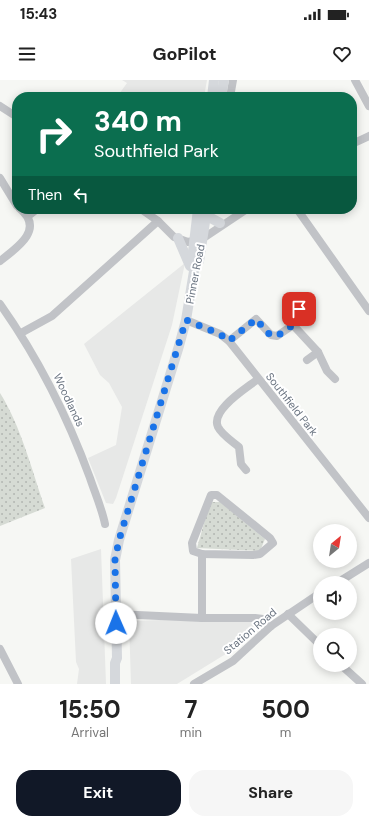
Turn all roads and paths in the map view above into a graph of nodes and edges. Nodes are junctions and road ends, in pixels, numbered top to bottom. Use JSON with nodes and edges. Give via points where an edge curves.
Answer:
{"nodes":[{"id":1,"x":214,"y":80,"type":"edge"},
{"id":2,"x":224,"y":80,"type":"edge"},
{"id":3,"x":233,"y":80,"type":"edge"},
{"id":4,"x":355,"y":80,"type":"edge"},
{"id":5,"x":213,"y":92,"type":"edge"},
{"id":6,"x":222,"y":92,"type":"edge"},
{"id":7,"x":231,"y":92,"type":"edge"},
{"id":8,"x":369,"y":106,"type":"edge"},
{"id":9,"x":0,"y":107,"type":"edge"},
{"id":10,"x":12,"y":114,"type":"edge"},
{"id":11,"x":369,"y":136,"type":"edge"},
{"id":12,"x":357,"y":142,"type":"edge"},
{"id":13,"x":0,"y":178,"type":"edge"},
{"id":14,"x":12,"y":198,"type":"edge"},
{"id":15,"x":26,"y":214,"type":"edge"},
{"id":16,"x":31,"y":214,"type":"edge"},
{"id":17,"x":148,"y":214,"type":"edge"},
{"id":18,"x":203,"y":214,"type":"edge"},
{"id":19,"x":208,"y":214,"type":"edge"},
{"id":20,"x":238,"y":214,"type":"edge"},
{"id":21,"x":301,"y":214,"type":"edge"},
{"id":22,"x":28,"y":216,"type":"junction"},
{"id":23,"x":158,"y":221,"type":"junction"},
{"id":24,"x":222,"y":223,"type":"junction"},
{"id":25,"x":175,"y":236,"type":"junction"},
{"id":26,"x":199,"y":236,"type":"junction"},
{"id":27,"x":0,"y":261,"type":"edge"},
{"id":28,"x":194,"y":269,"type":"junction"},
{"id":29,"x":0,"y":304,"type":"edge"},
{"id":30,"x":299,"y":309,"type":"dead end"},
{"id":31,"x":369,"y":311,"type":"edge"},
{"id":32,"x":186,"y":320,"type":"junction"},
{"id":33,"x":293,"y":325,"type":"junction"},
{"id":34,"x":21,"y":333,"type":"junction"},
{"id":35,"x":229,"y":341,"type":"junction"},
{"id":36,"x":318,"y":352,"type":"junction"},
{"id":37,"x":307,"y":360,"type":"dead end"},
{"id":38,"x":258,"y":378,"type":"junction"},
{"id":39,"x":335,"y":379,"type":"dead end"},
{"id":40,"x":246,"y":470,"type":"dead end"},
{"id":41,"x":369,"y":518,"type":"edge"},
{"id":42,"x":105,"y":524,"type":"dead end"},
{"id":43,"x":202,"y":554,"type":"junction"},
{"id":44,"x":369,"y":563,"type":"edge"},
{"id":45,"x":348,"y":576,"type":"edge"},
{"id":46,"x":313,"y":598,"type":"edge"},
{"id":47,"x":116,"y":614,"type":"junction"},
{"id":48,"x":288,"y":614,"type":"junction"},
{"id":49,"x":202,"y":618,"type":"junction"},
{"id":50,"x":272,"y":626,"type":"junction"},
{"id":51,"x":313,"y":638,"type":"edge"},
{"id":52,"x":0,"y":649,"type":"edge"},
{"id":53,"x":117,"y":658,"type":"junction"},
{"id":54,"x":349,"y":672,"type":"edge"},
{"id":55,"x":18,"y":684,"type":"edge"},
{"id":56,"x":115,"y":684,"type":"edge"},
{"id":57,"x":122,"y":684,"type":"edge"},
{"id":58,"x":194,"y":684,"type":"edge"},
{"id":59,"x":362,"y":684,"type":"edge"}],
"edges":[{"from":1,"to":5,"type":"main road"},
{"from":2,"to":6,"type":"main road"},
{"from":3,"to":7,"type":"street"},
{"from":4,"to":8,"type":"street"},
{"from":9,"to":10,"type":"street"},
{"from":11,"to":12,"type":"street"},
{"from":13,"to":14,"type":"street"},
{"from":15,"to":22,"type":"street"},
{"from":16,"to":22,"type":"street"},
{"from":17,"to":23,"type":"street"},
{"from":18,"to":26,"type":"main road"},
{"from":19,"to":24,"type":"main road"},
{"from":20,"to":24,"type":"street"},
{"from":21,"to":31,"type":"street"},
{"from":22,"to":27,"type":"street","via":[[31,222],[30,230]]},
{"from":23,"to":25,"type":"street"},
{"from":23,"to":34,"type":"street","via":[[52,316]]},
{"from":24,"to":26,"type":"street"},
{"from":25,"to":26,"type":"street","name":"Pinner Road"},
{"from":25,"to":28,"type":"main road"},
{"from":26,"to":28,"type":"main road","name":"Pinner Road","via":[[199,261]]},
{"from":28,"to":32,"type":"main road","name":"Pinner Road"},
{"from":29,"to":34,"type":"street","name":"Woodlands"},
{"from":30,"to":33,"type":"street","via":[[295,312]]},
{"from":32,"to":35,"type":"street","name":"Southfield Park","via":[[220,334]]},
{"from":32,"to":47,"type":"main road","name":"Pinner Road","via":[[119,540],[115,560]]},
{"from":33,"to":35,"type":"street","via":[[277,336],[270,335],[256,319]]},
{"from":33,"to":36,"type":"street"},
{"from":34,"to":42,"type":"street","name":"Woodlands","via":[[54,391],[78,445],[106,513]]},
{"from":35,"to":38,"type":"street","name":"Southfield Park"},
{"from":36,"to":37,"type":"street"},
{"from":36,"to":39,"type":"street","via":[[327,371]]},
{"from":38,"to":40,"type":"street","via":[[224,406],[217,425],[221,432],[239,447],[241,464]]},
{"from":38,"to":41,"type":"street","name":"Southfield Park"},
{"from":43,"to":43,"type":"street","via":[[193,551],[192,543],[211,495],[217,495],[273,543],[260,554]]},
{"from":43,"to":49,"type":"street"},
{"from":44,"to":45,"type":"street"},
{"from":46,"to":48,"type":"street","name":"Station Road"},
{"from":47,"to":49,"type":"street"},
{"from":47,"to":53,"type":"main road","name":"Pinner Road"},
{"from":48,"to":50,"type":"street","name":"Station Road"},
{"from":48,"to":51,"type":"street"},
{"from":49,"to":50,"type":"street","via":[[255,618],[263,619]]},
{"from":50,"to":58,"type":"street","name":"Station Road","via":[[233,661]]},
{"from":52,"to":55,"type":"street"},
{"from":53,"to":56,"type":"main road","name":"Pinner Road"},
{"from":53,"to":57,"type":"main road","name":"Pinner Road","via":[[122,663]]},
{"from":54,"to":59,"type":"street"}]}
